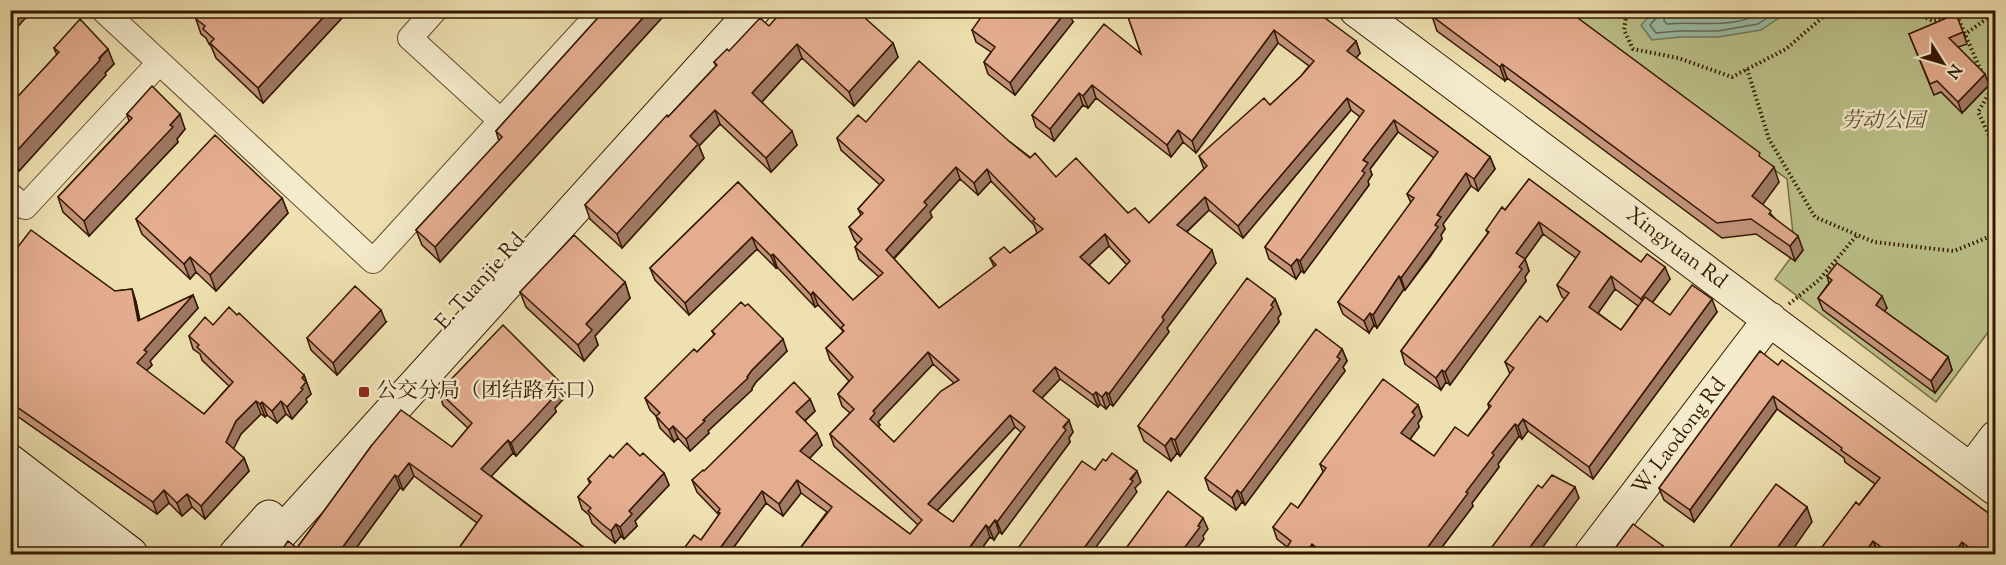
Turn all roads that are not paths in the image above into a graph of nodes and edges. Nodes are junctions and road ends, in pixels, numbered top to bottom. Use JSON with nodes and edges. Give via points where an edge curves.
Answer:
{"nodes":[{"id":1,"x":103,"y":10,"type":"edge"},
{"id":2,"x":435,"y":10,"type":"edge"},
{"id":3,"x":602,"y":10,"type":"edge"},
{"id":4,"x":727,"y":10,"type":"edge"},
{"id":5,"x":754,"y":10,"type":"edge"},
{"id":6,"x":1356,"y":10,"type":"edge"},
{"id":7,"x":159,"y":63,"type":"junction"},
{"id":8,"x":501,"y":121,"type":"junction"},
{"id":9,"x":10,"y":195,"type":"edge"},
{"id":10,"x":1770,"y":319,"type":"junction"},
{"id":11,"x":1995,"y":437,"type":"edge"},
{"id":12,"x":10,"y":460,"type":"edge"},
{"id":13,"x":1983,"y":479,"type":"edge"},
{"id":14,"x":10,"y":493,"type":"edge"},
{"id":15,"x":10,"y":522,"type":"edge"},
{"id":16,"x":10,"y":548,"type":"edge"},
{"id":17,"x":19,"y":555,"type":"edge"},
{"id":18,"x":55,"y":555,"type":"edge"},
{"id":19,"x":94,"y":555,"type":"edge"},
{"id":20,"x":131,"y":555,"type":"edge"},
{"id":21,"x":236,"y":555,"type":"edge"},
{"id":22,"x":262,"y":555,"type":"edge"},
{"id":23,"x":1591,"y":555,"type":"edge"}],
"edges":[{"from":1,"to":7,"type":"street"},
{"from":2,"to":8,"type":"street","via":[[410,38]]},
{"from":3,"to":8,"type":"street"},
{"from":4,"to":21,"type":"street","name":"E. Tuanjie Rd"},
{"from":5,"to":22,"type":"street"},
{"from":6,"to":10,"type":"street","name":"Xingyuan Rd"},
{"from":7,"to":8,"type":"street","via":[[373,261]]},
{"from":7,"to":9,"type":"street","via":[[25,207]]},
{"from":10,"to":13,"type":"street","name":"Xingyuan Rd"},
{"from":10,"to":23,"type":"street","name":"W. Laodong Rd"},
{"from":11,"to":13,"type":"street"},
{"from":12,"to":20,"type":"street"},
{"from":14,"to":19,"type":"street"},
{"from":15,"to":18,"type":"street"},
{"from":16,"to":17,"type":"street"}]}
